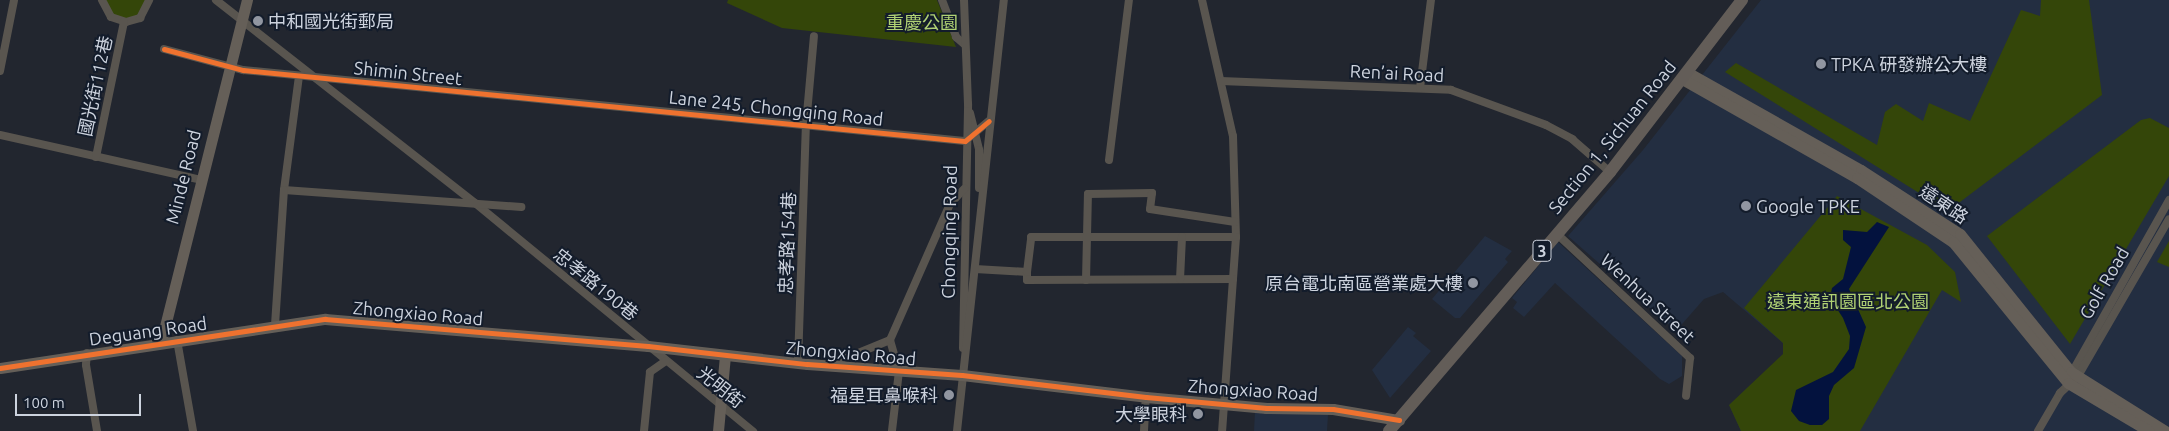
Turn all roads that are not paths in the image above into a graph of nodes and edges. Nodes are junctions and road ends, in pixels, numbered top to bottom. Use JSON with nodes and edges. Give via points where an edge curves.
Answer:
{"nodes":[{"id":1,"x":14,"y":0,"type":"edge"},
{"id":2,"x":102,"y":0,"type":"edge"},
{"id":3,"x":149,"y":0,"type":"edge"},
{"id":4,"x":216,"y":0,"type":"edge"},
{"id":5,"x":247,"y":0,"type":"edge"},
{"id":6,"x":942,"y":0,"type":"edge"},
{"id":7,"x":964,"y":0,"type":"edge"},
{"id":8,"x":1004,"y":0,"type":"edge"},
{"id":9,"x":1129,"y":0,"type":"edge"},
{"id":10,"x":1202,"y":0,"type":"edge"},
{"id":11,"x":1430,"y":0,"type":"edge"},
{"id":12,"x":1742,"y":0,"type":"edge"},
{"id":13,"x":240,"y":21,"type":"junction"},
{"id":14,"x":124,"y":22,"type":"junction"},
{"id":15,"x":814,"y":36,"type":"dead end"},
{"id":16,"x":964,"y":44,"type":"junction"},
{"id":17,"x":164,"y":49,"type":"dead end"},
{"id":18,"x":230,"y":67,"type":"junction"},
{"id":19,"x":1,"y":68,"type":"edge"},
{"id":20,"x":1684,"y":75,"type":"junction"},
{"id":21,"x":299,"y":76,"type":"junction"},
{"id":22,"x":312,"y":77,"type":"junction"},
{"id":23,"x":1221,"y":81,"type":"junction"},
{"id":24,"x":1420,"y":88,"type":"junction"},
{"id":25,"x":584,"y":104,"type":"joint"},
{"id":26,"x":968,"y":104,"type":"junction"},
{"id":27,"x":989,"y":121,"type":"junction"},
{"id":28,"x":806,"y":125,"type":"junction"},
{"id":29,"x":975,"y":133,"type":"junction"},
{"id":30,"x":0,"y":135,"type":"edge"},
{"id":31,"x":965,"y":141,"type":"junction"},
{"id":32,"x":96,"y":157,"type":"junction"},
{"id":33,"x":1109,"y":160,"type":"dead end"},
{"id":34,"x":1610,"y":172,"type":"junction"},
{"id":35,"x":201,"y":180,"type":"junction"},
{"id":36,"x":964,"y":189,"type":"junction"},
{"id":37,"x":284,"y":190,"type":"junction"},
{"id":38,"x":2169,"y":200,"type":"edge"},
{"id":39,"x":475,"y":203,"type":"junction"},
{"id":40,"x":981,"y":203,"type":"junction"},
{"id":41,"x":521,"y":207,"type":"dead end"},
{"id":42,"x":2169,"y":220,"type":"edge"},
{"id":43,"x":1235,"y":222,"type":"junction"},
{"id":44,"x":1557,"y":234,"type":"junction"},
{"id":45,"x":1086,"y":237,"type":"junction"},
{"id":46,"x":1182,"y":237,"type":"junction"},
{"id":47,"x":1236,"y":237,"type":"junction"},
{"id":48,"x":975,"y":269,"type":"junction"},
{"id":49,"x":1027,"y":272,"type":"junction"},
{"id":50,"x":1180,"y":279,"type":"junction"},
{"id":51,"x":1233,"y":279,"type":"junction"},
{"id":52,"x":1086,"y":280,"type":"junction"},
{"id":53,"x":300,"y":321,"type":"joint"},
{"id":54,"x":275,"y":325,"type":"junction"},
{"id":55,"x":178,"y":340,"type":"junction"},
{"id":56,"x":890,"y":340,"type":"junction"},
{"id":57,"x":161,"y":342,"type":"junction"},
{"id":58,"x":648,"y":346,"type":"junction"},
{"id":59,"x":87,"y":353,"type":"junction"},
{"id":60,"x":724,"y":356,"type":"junction"},
{"id":61,"x":666,"y":361,"type":"junction"},
{"id":62,"x":798,"y":363,"type":"junction"},
{"id":63,"x":827,"y":366,"type":"junction"},
{"id":64,"x":0,"y":368,"type":"edge"},
{"id":65,"x":899,"y":370,"type":"junction"},
{"id":66,"x":962,"y":375,"type":"junction"},
{"id":67,"x":2072,"y":377,"type":"junction"},
{"id":68,"x":1686,"y":396,"type":"dead end"},
{"id":69,"x":1146,"y":397,"type":"junction"},
{"id":70,"x":1223,"y":404,"type":"junction"},
{"id":71,"x":720,"y":406,"type":"junction"},
{"id":72,"x":1398,"y":420,"type":"junction"},
{"id":73,"x":97,"y":431,"type":"edge"},
{"id":74,"x":193,"y":431,"type":"edge"},
{"id":75,"x":644,"y":431,"type":"edge"},
{"id":76,"x":718,"y":431,"type":"edge"},
{"id":77,"x":753,"y":431,"type":"edge"},
{"id":78,"x":892,"y":431,"type":"edge"},
{"id":79,"x":957,"y":431,"type":"edge"},
{"id":80,"x":1144,"y":431,"type":"edge"},
{"id":81,"x":1222,"y":431,"type":"edge"},
{"id":82,"x":1389,"y":431,"type":"edge"},
{"id":83,"x":2038,"y":431,"type":"edge"},
{"id":84,"x":2149,"y":431,"type":"edge"},
{"id":85,"x":2165,"y":431,"type":"edge"}],
"edges":[{"from":1,"to":19,"type":"street"},
{"from":2,"to":14,"type":"street","via":[[111,17]]},
{"from":3,"to":14,"type":"street","via":[[140,18]]},
{"from":4,"to":13,"type":"street","name":"忠孝路190巷"},
{"from":5,"to":13,"type":"street","name":"Minde Road"},
{"from":6,"to":16,"type":"street","via":[[956,37]]},
{"from":7,"to":16,"type":"street","name":"Chongqing Road"},
{"from":8,"to":27,"type":"street"},
{"from":9,"to":33,"type":"street"},
{"from":10,"to":23,"type":"street"},
{"from":11,"to":24,"type":"street"},
{"from":12,"to":20,"type":"main road","name":"Section 1, Sichuan Road","number":"3"},
{"from":13,"to":18,"type":"street","name":"Minde Road"},
{"from":13,"to":22,"type":"street","name":"忠孝路190巷"},
{"from":14,"to":32,"type":"street","name":"國光街112巷"},
{"from":15,"to":28,"type":"street","name":"忠孝路154巷"},
{"from":16,"to":26,"type":"street","name":"Chongqing Road"},
{"from":17,"to":18,"type":"street","name":"Shimin Street"},
{"from":18,"to":21,"type":"street","name":"Shimin Street"},
{"from":18,"to":35,"type":"street","name":"Minde Road"},
{"from":20,"to":34,"type":"main road","name":"Section 1, Sichuan Road","number":"3"},
{"from":20,"to":67,"type":"street","name":"遠東路","via":[[1860,170],[1960,234]]},
{"from":21,"to":22,"type":"street","name":"Shimin Street"},
{"from":21,"to":37,"type":"street"},
{"from":22,"to":25,"type":"street","name":"Shimin Street"},
{"from":22,"to":39,"type":"street","name":"忠孝路190巷"},
{"from":23,"to":24,"type":"street","name":"Ren’ai Road"},
{"from":23,"to":43,"type":"street","via":[[1233,136]]},
{"from":24,"to":34,"type":"street","name":"Ren’ai Road","via":[[1451,90],[1525,116],[1572,139]]},
{"from":25,"to":28,"type":"street","name":"Lane 245, Chongqing Road"},
{"from":26,"to":29,"type":"street"},
{"from":26,"to":31,"type":"street","name":"Chongqing Road"},
{"from":27,"to":29,"type":"street"},
{"from":27,"to":40,"type":"street"},
{"from":28,"to":31,"type":"street","name":"Lane 245, Chongqing Road"},
{"from":28,"to":62,"type":"street","name":"忠孝路154巷"},
{"from":29,"to":31,"type":"street"},
{"from":29,"to":40,"type":"street"},
{"from":30,"to":32,"type":"street"},
{"from":31,"to":36,"type":"street","name":"Chongqing Road"},
{"from":32,"to":35,"type":"street"},
{"from":34,"to":44,"type":"main road","name":"Section 1, Sichuan Road","number":"3"},
{"from":35,"to":57,"type":"street","name":"Minde Road"},
{"from":36,"to":56,"type":"street","via":[[950,204]]},
{"from":36,"to":66,"type":"street","name":"Chongqing Road"},
{"from":37,"to":39,"type":"street"},
{"from":37,"to":54,"type":"street"},
{"from":38,"to":67,"type":"street","name":"Golf Road"},
{"from":39,"to":41,"type":"street"},
{"from":39,"to":58,"type":"street","name":"忠孝路190巷"},
{"from":40,"to":48,"type":"street","name":"Chongqing Road"},
{"from":42,"to":67,"type":"street","name":"Golf Road"},
{"from":43,"to":45,"type":"street","via":[[1150,209],[1152,193],[1088,194]]},
{"from":43,"to":47,"type":"street"},
{"from":44,"to":68,"type":"street","name":"Wenhua Street","via":[[1690,358]]},
{"from":44,"to":72,"type":"main road","name":"Section 1, Sichuan Road","number":"3"},
{"from":45,"to":46,"type":"street"},
{"from":45,"to":49,"type":"street","via":[[1031,236]]},
{"from":45,"to":52,"type":"street"},
{"from":46,"to":47,"type":"street"},
{"from":46,"to":50,"type":"street"},
{"from":47,"to":51,"type":"street"},
{"from":48,"to":49,"type":"street"},
{"from":48,"to":66,"type":"street","name":"Chongqing Road"},
{"from":49,"to":52,"type":"street","via":[[1027,280]]},
{"from":50,"to":51,"type":"street"},
{"from":50,"to":52,"type":"street"},
{"from":51,"to":70,"type":"street"},
{"from":53,"to":54,"type":"street","name":"Deguang Road"},
{"from":53,"to":58,"type":"street","name":"Zhongxiao Road","via":[[325,319]]},
{"from":54,"to":55,"type":"street","name":"Deguang Road"},
{"from":55,"to":57,"type":"street","name":"Deguang Road"},
{"from":55,"to":74,"type":"street"},
{"from":56,"to":63,"type":"street"},
{"from":56,"to":65,"type":"street"},
{"from":57,"to":59,"type":"street","name":"Deguang Road"},
{"from":58,"to":60,"type":"street","name":"Zhongxiao Road"},
{"from":58,"to":61,"type":"street","name":"光明街"},
{"from":59,"to":64,"type":"street","name":"Deguang Road"},
{"from":59,"to":73,"type":"street","via":[[86,365]]},
{"from":60,"to":62,"type":"street","name":"Zhongxiao Road"},
{"from":60,"to":71,"type":"street"},
{"from":61,"to":71,"type":"street","name":"光明街"},
{"from":61,"to":75,"type":"street","via":[[650,372]]},
{"from":62,"to":63,"type":"street","name":"Zhongxiao Road"},
{"from":63,"to":65,"type":"street","name":"Zhongxiao Road"},
{"from":65,"to":66,"type":"street","name":"Zhongxiao Road"},
{"from":65,"to":78,"type":"street"},
{"from":66,"to":69,"type":"street","name":"Zhongxiao Road"},
{"from":66,"to":79,"type":"street","name":"Chongqing Road"},
{"from":67,"to":83,"type":"street","name":"Golf Road"},
{"from":67,"to":84,"type":"street","name":"遠東路"},
{"from":67,"to":85,"type":"street","name":"遠東路"},
{"from":69,"to":70,"type":"street","name":"Zhongxiao Road"},
{"from":69,"to":80,"type":"street"},
{"from":70,"to":72,"type":"street","name":"Zhongxiao Road","via":[[1333,409]]},
{"from":70,"to":81,"type":"street"},
{"from":71,"to":76,"type":"street"},
{"from":71,"to":77,"type":"street","name":"光明街"},
{"from":72,"to":82,"type":"main road","name":"Section 1, Sichuan Road","number":"3"}]}
